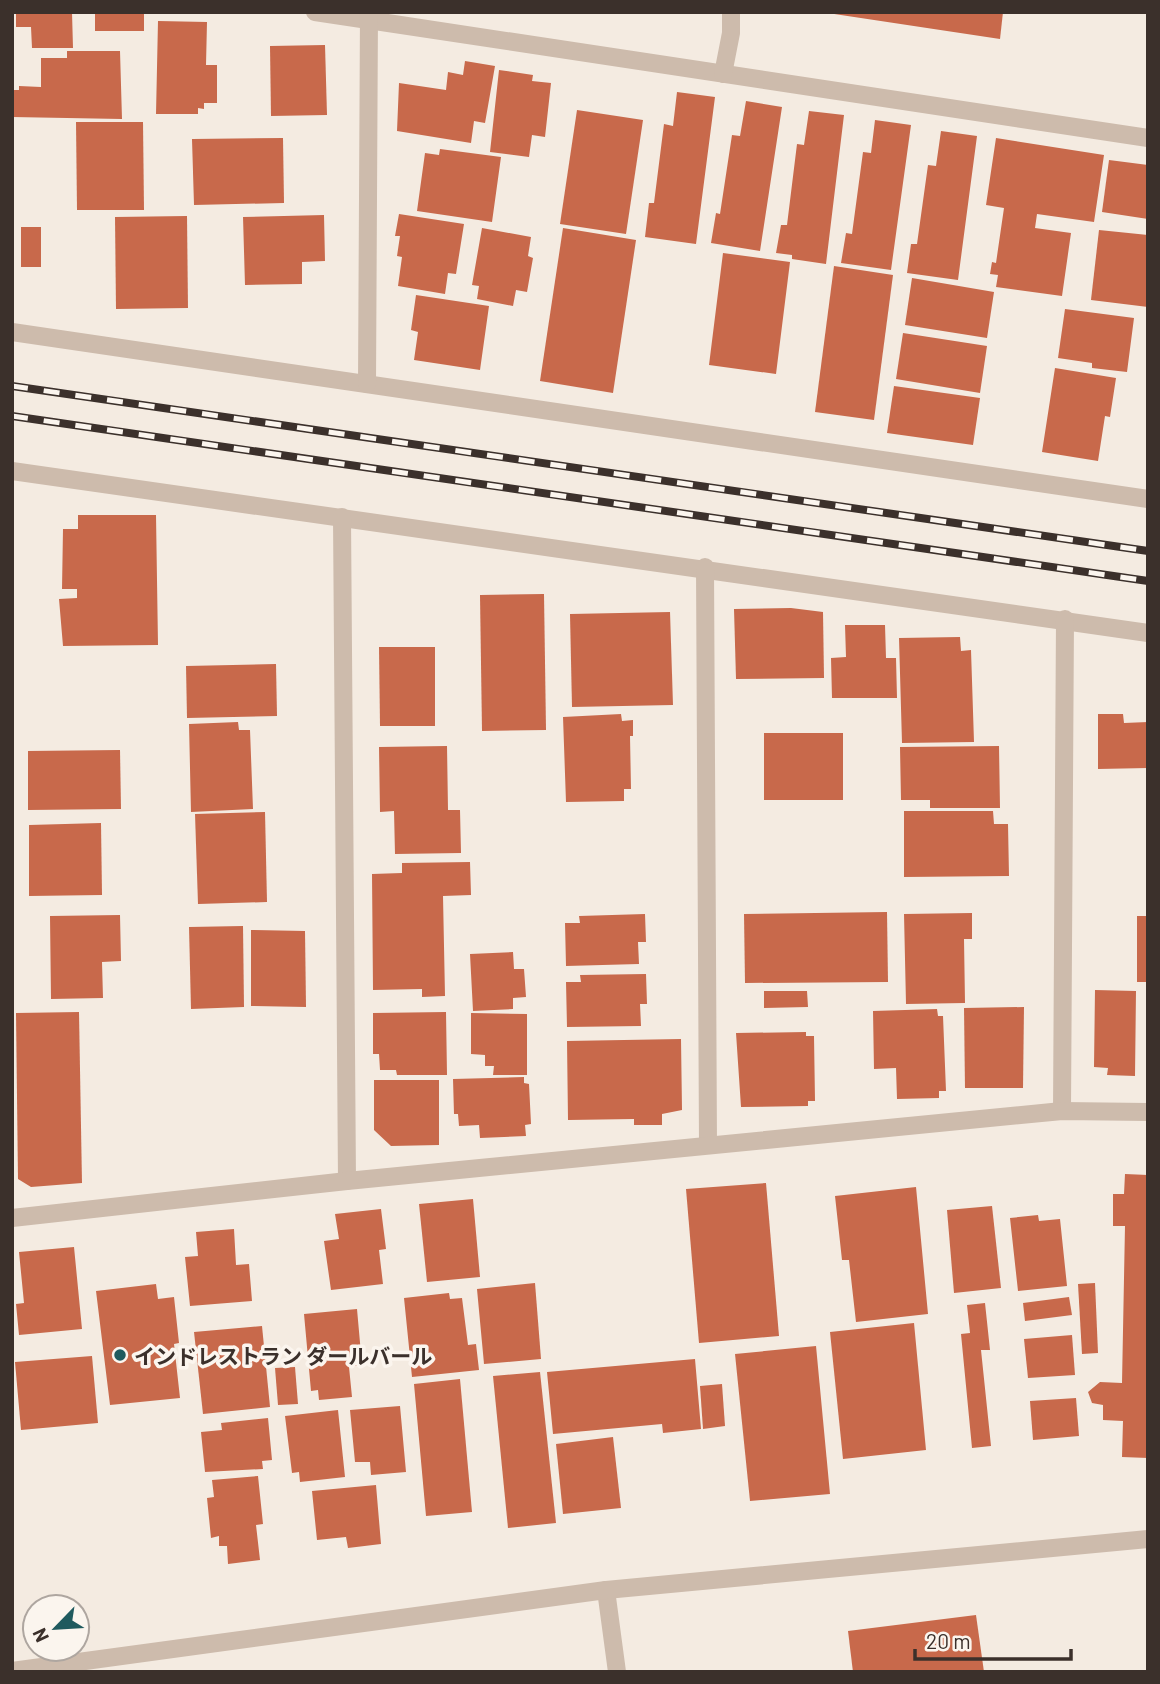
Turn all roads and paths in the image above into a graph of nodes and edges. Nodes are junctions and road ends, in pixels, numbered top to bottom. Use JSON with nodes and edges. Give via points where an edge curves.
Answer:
{"nodes":[{"id":1,"x":315,"y":12,"type":"edge"},
{"id":2,"x":731,"y":12,"type":"edge"},
{"id":3,"x":369,"y":16,"type":"edge"},
{"id":4,"x":723,"y":74,"type":"junction"},
{"id":5,"x":1148,"y":138,"type":"edge"},
{"id":6,"x":12,"y":332,"type":"edge"},
{"id":7,"x":367,"y":384,"type":"junction"},
{"id":8,"x":12,"y":471,"type":"edge"},
{"id":9,"x":1148,"y":499,"type":"edge"},
{"id":10,"x":342,"y":517,"type":"junction"},
{"id":11,"x":705,"y":567,"type":"junction"},
{"id":12,"x":1065,"y":619,"type":"junction"},
{"id":13,"x":1148,"y":633,"type":"edge"},
{"id":14,"x":1062,"y":1111,"type":"junction"},
{"id":15,"x":1148,"y":1112,"type":"edge"},
{"id":16,"x":708,"y":1145,"type":"junction"},
{"id":17,"x":347,"y":1181,"type":"junction"},
{"id":18,"x":12,"y":1218,"type":"edge"},
{"id":19,"x":1148,"y":1539,"type":"edge"},
{"id":20,"x":606,"y":1590,"type":"junction"},
{"id":21,"x":12,"y":1671,"type":"edge"},
{"id":22,"x":617,"y":1672,"type":"edge"}],
"edges":[{"from":1,"to":3,"type":"street"},
{"from":2,"to":4,"type":"street"},
{"from":3,"to":4,"type":"street"},
{"from":3,"to":7,"type":"street"},
{"from":4,"to":5,"type":"street"},
{"from":6,"to":7,"type":"street"},
{"from":7,"to":9,"type":"street"},
{"from":8,"to":10,"type":"street"},
{"from":10,"to":11,"type":"street"},
{"from":10,"to":17,"type":"street"},
{"from":11,"to":12,"type":"street"},
{"from":11,"to":16,"type":"street"},
{"from":12,"to":13,"type":"street"},
{"from":12,"to":14,"type":"street"},
{"from":14,"to":15,"type":"street"},
{"from":14,"to":16,"type":"street"},
{"from":16,"to":17,"type":"street"},
{"from":17,"to":18,"type":"street"},
{"from":19,"to":20,"type":"street"},
{"from":20,"to":21,"type":"street"},
{"from":20,"to":22,"type":"street"}]}
